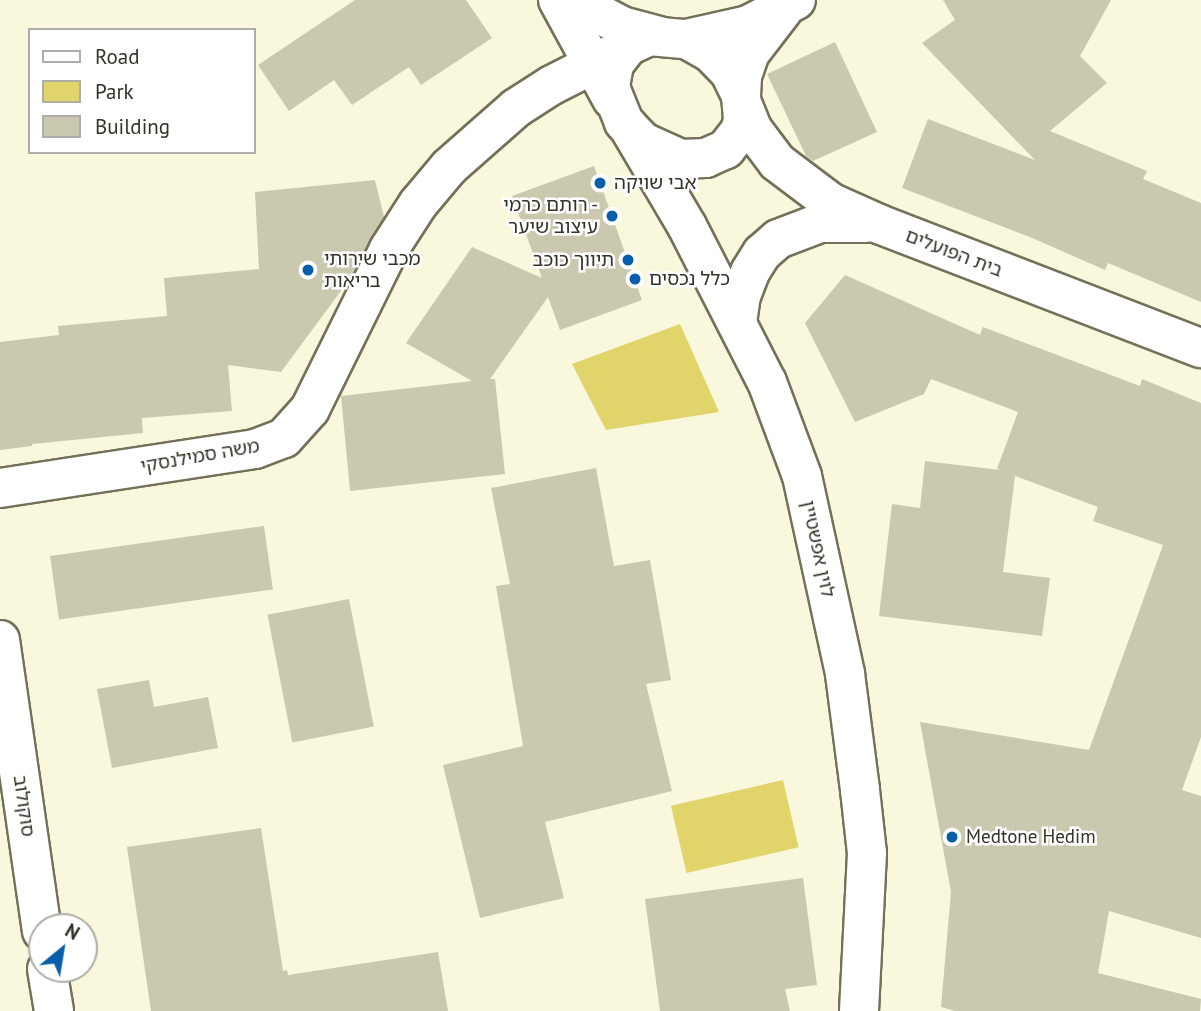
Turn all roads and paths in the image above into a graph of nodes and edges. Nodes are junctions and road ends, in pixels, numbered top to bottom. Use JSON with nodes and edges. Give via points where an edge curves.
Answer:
{"nodes":[{"id":1,"x":558,"y":0,"type":"edge"},
{"id":2,"x":573,"y":0,"type":"edge"},
{"id":3,"x":790,"y":4,"type":"edge"},
{"id":4,"x":642,"y":46,"type":"junction"},
{"id":5,"x":743,"y":102,"type":"junction"},
{"id":6,"x":621,"y":115,"type":"junction"},
{"id":7,"x":879,"y":224,"type":"junction"},
{"id":8,"x":737,"y":323,"type":"junction"},
{"id":9,"x":1201,"y":348,"type":"edge"},
{"id":10,"x":0,"y":488,"type":"edge"},
{"id":11,"x":0,"y":640,"type":"edge"},
{"id":12,"x":39,"y":913,"type":"edge"},
{"id":13,"x":49,"y":983,"type":"edge"},
{"id":14,"x":54,"y":1011,"type":"edge"},
{"id":15,"x":859,"y":1011,"type":"edge"}],
"edges":[{"from":1,"to":4,"type":"street"},
{"from":2,"to":4,"type":"street","via":[[622,26]]},
{"from":3,"to":4,"type":"street","via":[[748,25]]},
{"from":3,"to":5,"type":"street","via":[[750,53],[742,76]]},
{"from":4,"to":5,"type":"street","via":[[722,62]]},
{"from":4,"to":6,"type":"street","via":[[620,54],[611,75]]},
{"from":4,"to":10,"type":"street","name":"משה סמילנסקי","via":[[516,108],[449,167],[389,249],[310,409],[284,438],[255,449]]},
{"from":5,"to":6,"type":"street","via":[[740,131],[734,141],[706,158],[681,159],[655,150]]},
{"from":5,"to":7,"type":"street","name":"בית הפועלים","via":[[764,147],[792,176],[830,202]]},
{"from":6,"to":8,"type":"street","name":"לוין אפשטיין","via":[[672,198]]},
{"from":7,"to":8,"type":"street","via":[[820,223],[778,239],[750,272]]},
{"from":7,"to":9,"type":"street","name":"בית הפועלים"},
{"from":8,"to":15,"type":"street","name":"לוין אפשטיין","via":[[775,398],[796,455],[845,674],[867,853]]},
{"from":11,"to":12,"type":"street","name":"סוקולוב"},
{"from":13,"to":14,"type":"street"}]}
